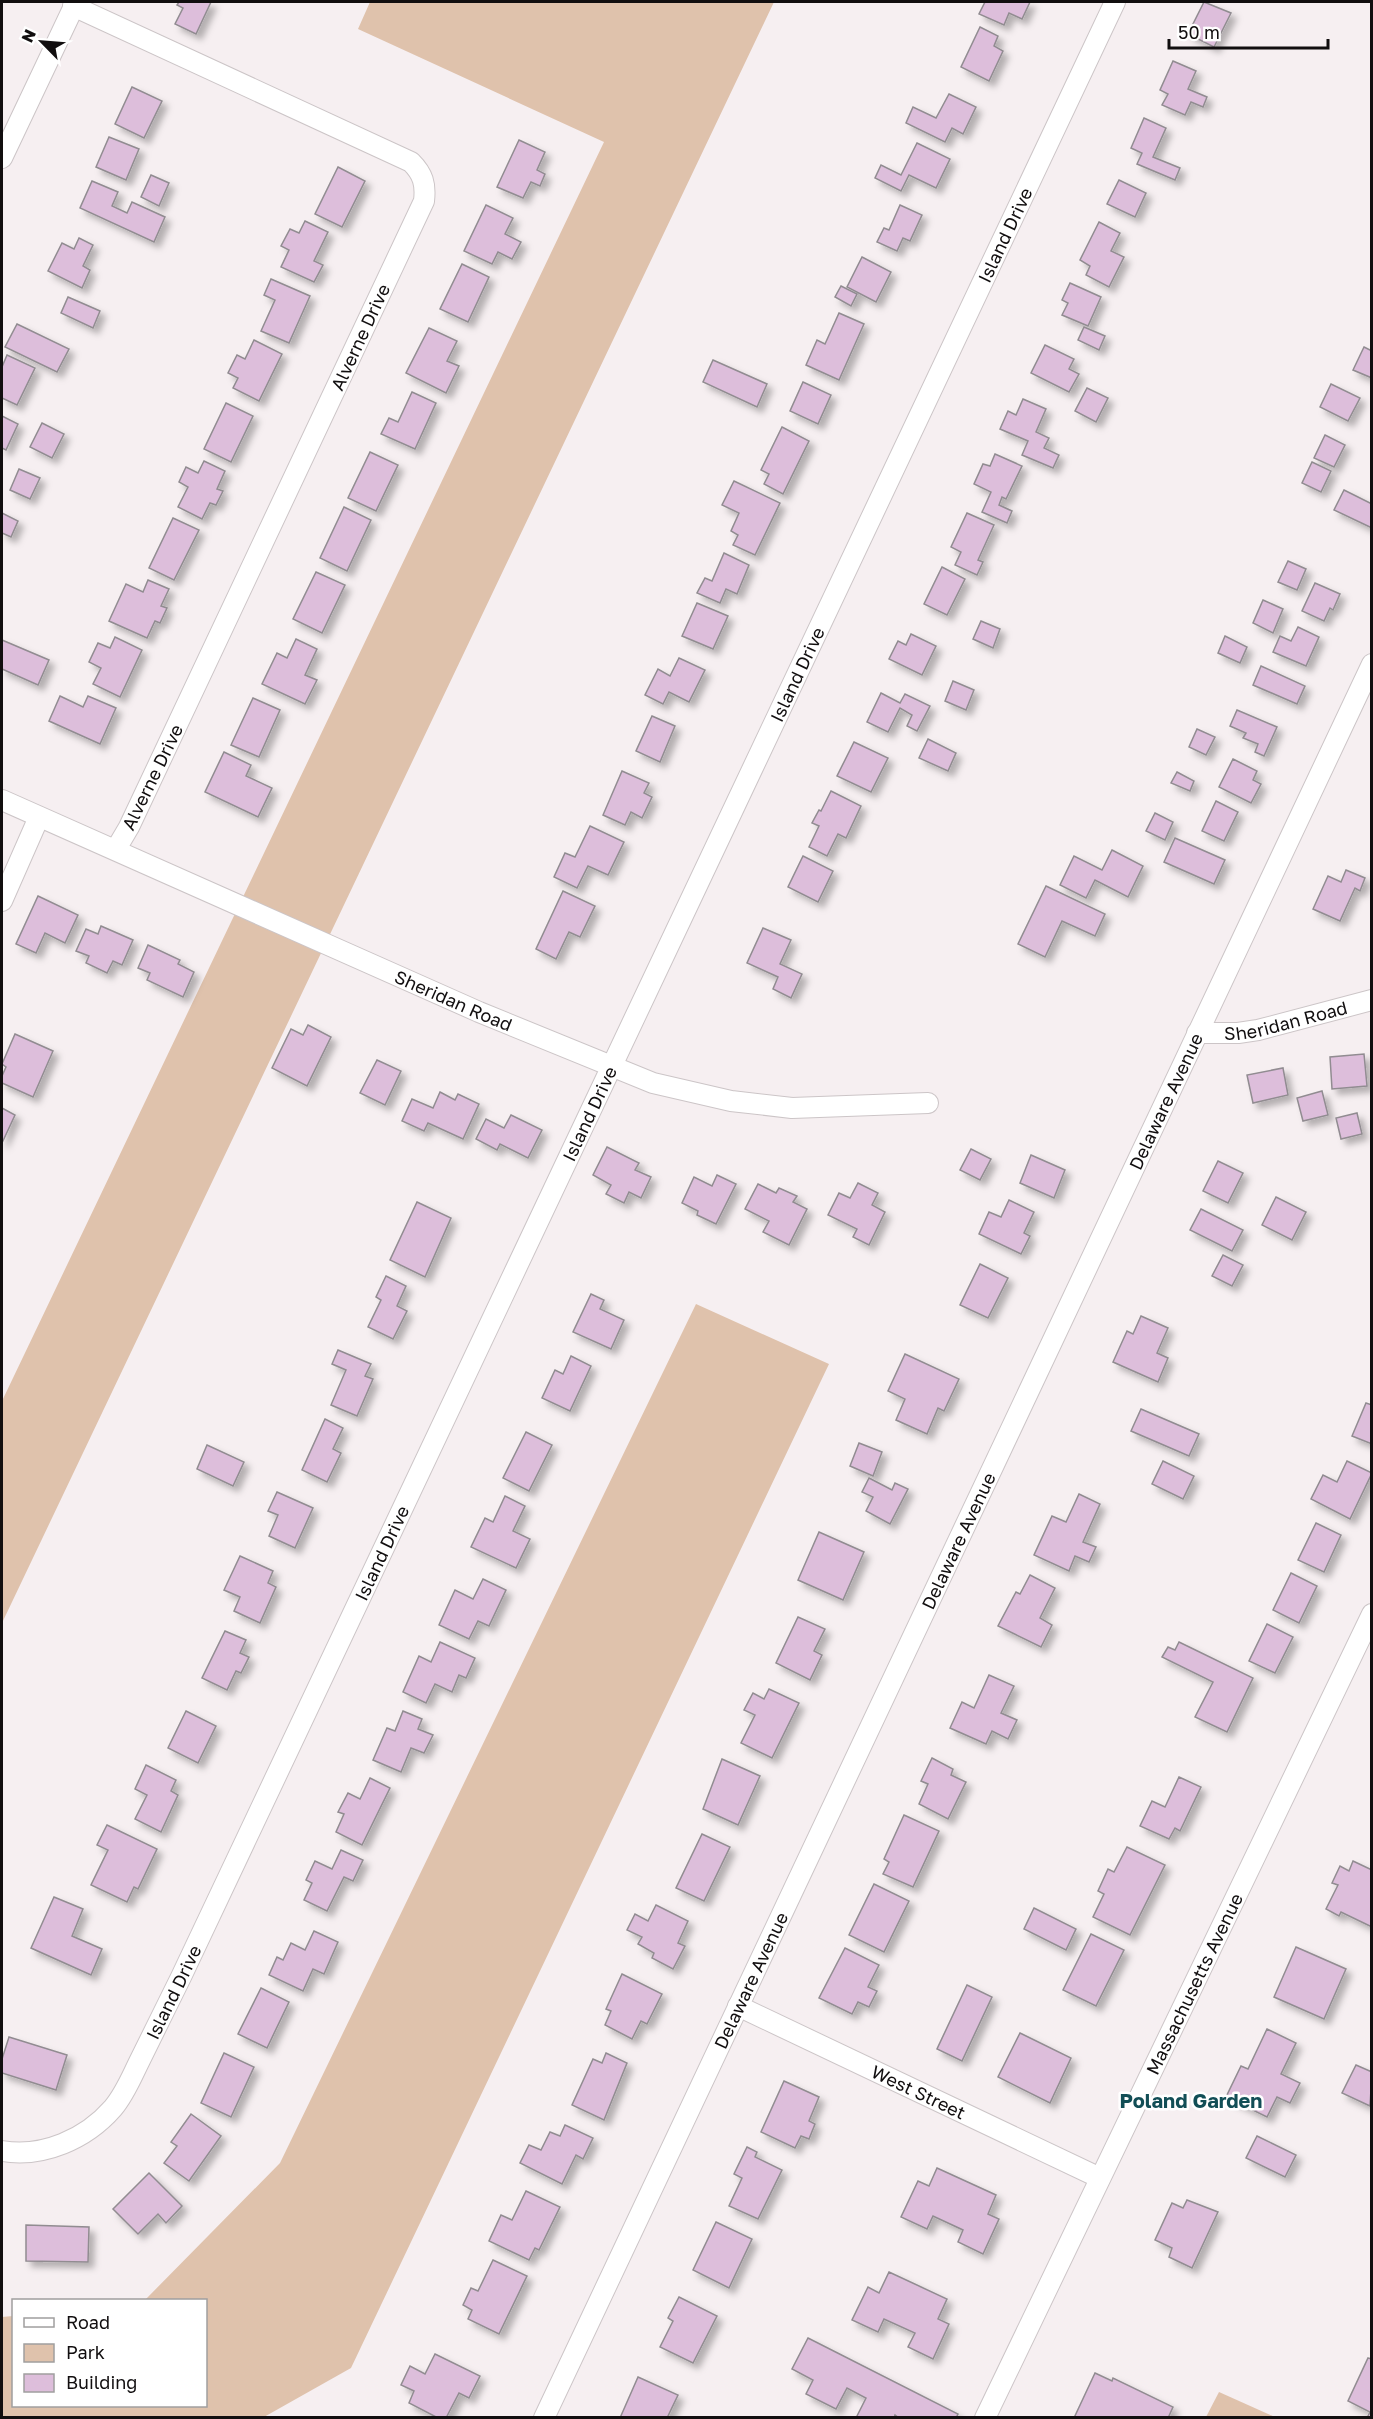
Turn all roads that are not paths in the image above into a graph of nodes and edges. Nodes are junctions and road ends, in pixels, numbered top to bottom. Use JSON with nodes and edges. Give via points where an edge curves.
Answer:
{"nodes":[{"id":1,"x":1115,"y":2,"type":"edge"},
{"id":2,"x":74,"y":4,"type":"edge"},
{"id":3,"x":2,"y":158,"type":"edge"},
{"id":4,"x":1371,"y":664,"type":"edge"},
{"id":5,"x":2,"y":800,"type":"edge"},
{"id":6,"x":39,"y":817,"type":"junction"},
{"id":7,"x":116,"y":849,"type":"junction"},
{"id":8,"x":2,"y":901,"type":"edge"},
{"id":9,"x":1371,"y":1000,"type":"edge"},
{"id":10,"x":1197,"y":1033,"type":"junction"},
{"id":11,"x":611,"y":1067,"type":"junction"},
{"id":12,"x":928,"y":1104,"type":"dead end"},
{"id":13,"x":1371,"y":1614,"type":"edge"},
{"id":14,"x":738,"y":2006,"type":"junction"},
{"id":15,"x":2,"y":2151,"type":"edge"},
{"id":16,"x":1100,"y":2178,"type":"junction"},
{"id":17,"x":544,"y":2418,"type":"edge"},
{"id":18,"x":985,"y":2418,"type":"edge"}],
"edges":[{"from":1,"to":11,"type":"street","name":"Island Drive"},
{"from":2,"to":3,"type":"street"},
{"from":2,"to":7,"type":"street","name":"Alverne Drive","via":[[411,162],[422,172],[426,187],[424,201]]},
{"from":4,"to":10,"type":"street","name":"Delaware Avenue"},
{"from":5,"to":6,"type":"street","name":"Sheridan Road"},
{"from":6,"to":7,"type":"street","name":"Sheridan Road"},
{"from":6,"to":8,"type":"street"},
{"from":7,"to":11,"type":"street","name":"Sheridan Road"},
{"from":9,"to":10,"type":"street","name":"Sheridan Road","via":[[1258,1030]]},
{"from":10,"to":14,"type":"street","name":"Delaware Avenue"},
{"from":11,"to":12,"type":"street","name":"Sheridan Road","via":[[653,1083],[731,1101],[792,1108]]},
{"from":11,"to":15,"type":"street","name":"Island Drive","via":[[122,2096],[86,2133],[58,2146],[29,2152]]},
{"from":13,"to":16,"type":"street","name":"Massachusetts Avenue"},
{"from":14,"to":16,"type":"street","name":"West Street"},
{"from":14,"to":17,"type":"street","name":"Delaware Avenue"},
{"from":16,"to":18,"type":"street","name":"Massachusetts Avenue"}]}
